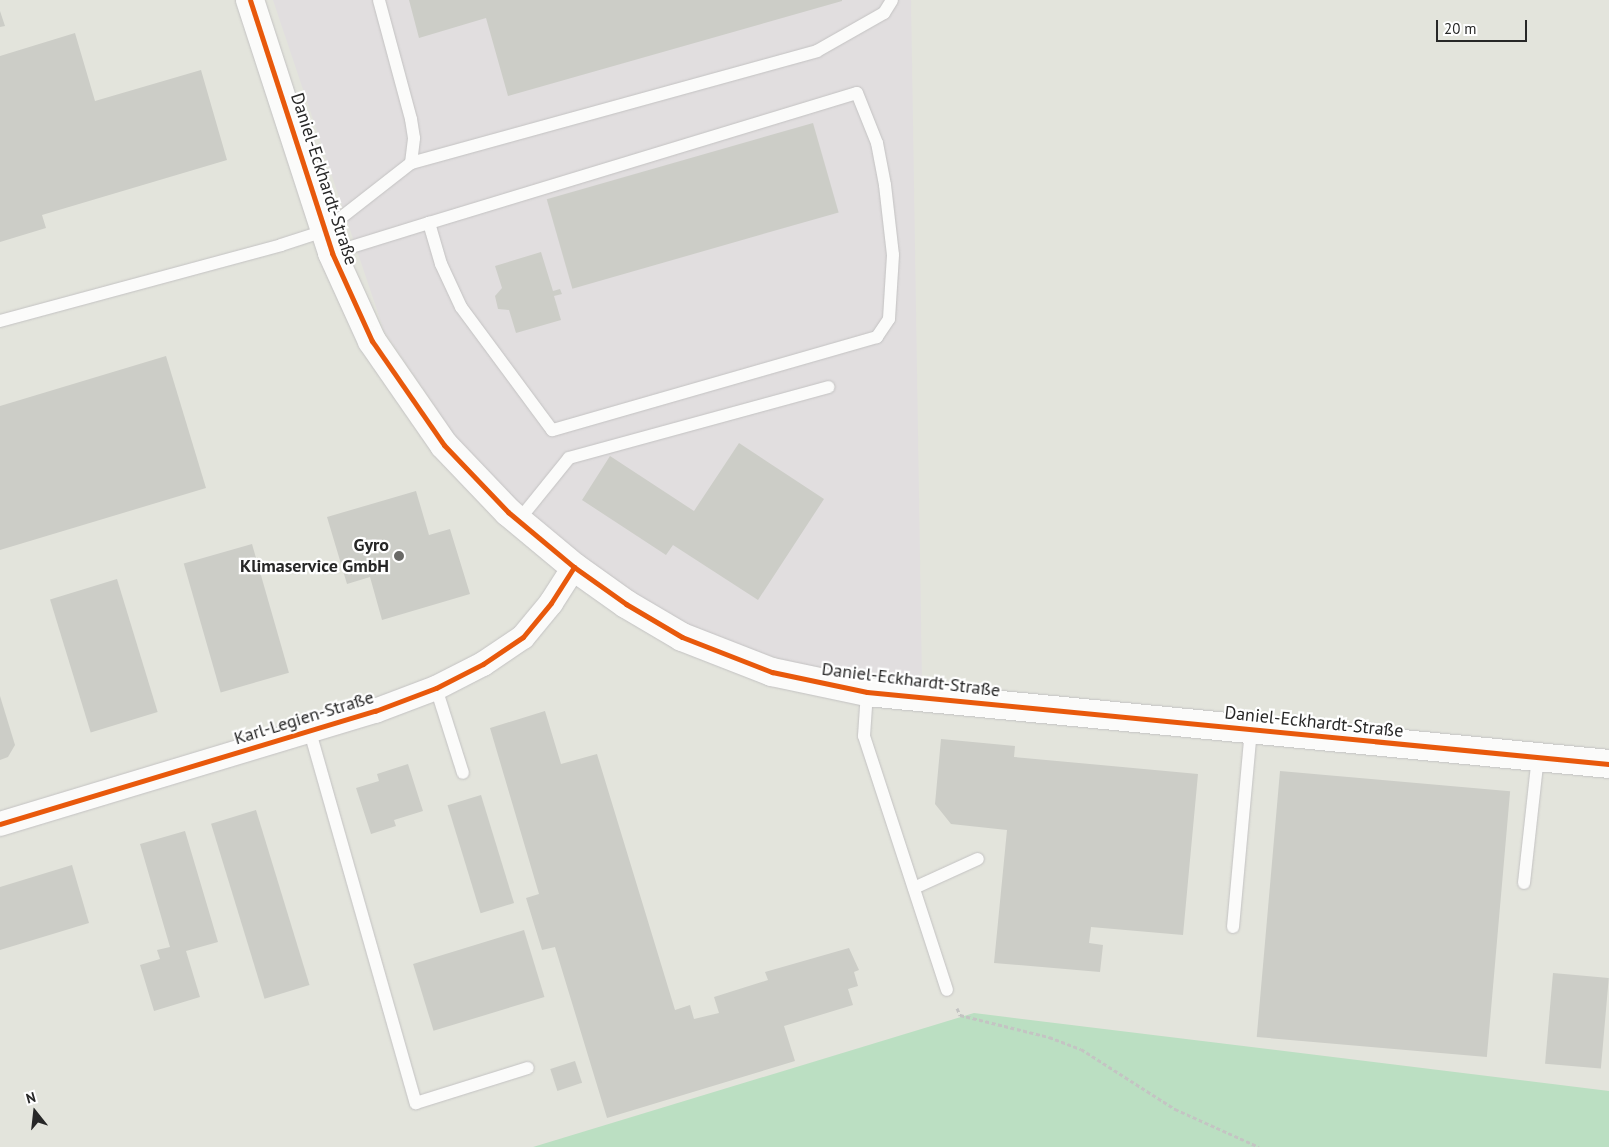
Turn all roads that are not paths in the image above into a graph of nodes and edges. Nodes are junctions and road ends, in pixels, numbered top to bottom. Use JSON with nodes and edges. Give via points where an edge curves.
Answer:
{"nodes":[{"id":1,"x":250,"y":0,"type":"edge"},
{"id":2,"x":378,"y":0,"type":"edge"},
{"id":3,"x":892,"y":0,"type":"edge"},
{"id":4,"x":411,"y":163,"type":"junction"},
{"id":5,"x":429,"y":223,"type":"junction"},
{"id":6,"x":328,"y":242,"type":"junction"},
{"id":7,"x":0,"y":321,"type":"edge"},
{"id":8,"x":828,"y":387,"type":"dead end"},
{"id":9,"x":518,"y":521,"type":"junction"},
{"id":10,"x":574,"y":568,"type":"junction"},
{"id":11,"x":436,"y":688,"type":"junction"},
{"id":12,"x":867,"y":692,"type":"junction"},
{"id":13,"x":1251,"y":729,"type":"junction"},
{"id":14,"x":310,"y":732,"type":"junction"},
{"id":15,"x":1538,"y":758,"type":"junction"},
{"id":16,"x":1609,"y":764,"type":"edge"},
{"id":17,"x":463,"y":773,"type":"dead end"},
{"id":18,"x":0,"y":824,"type":"edge"},
{"id":19,"x":978,"y":859,"type":"dead end"},
{"id":20,"x":1524,"y":884,"type":"dead end"},
{"id":21,"x":914,"y":888,"type":"junction"},
{"id":22,"x":1233,"y":927,"type":"dead end"},
{"id":23,"x":947,"y":990,"type":"road end"},
{"id":24,"x":528,"y":1068,"type":"dead end"}],
"edges":[{"from":1,"to":6,"type":"street","name":"Daniel-Eckhardt-Straße"},
{"from":2,"to":4,"type":"lane","via":[[414,138]]},
{"from":3,"to":4,"type":"lane","via":[[884,13],[817,51]]},
{"from":4,"to":6,"type":"lane"},
{"from":5,"to":5,"type":"lane","via":[[857,93],[877,143],[885,185],[893,255],[889,320],[876,337],[552,430],[461,307],[441,264]]},
{"from":5,"to":6,"type":"lane"},
{"from":6,"to":7,"type":"lane","via":[[281,245]]},
{"from":6,"to":9,"type":"street","name":"Daniel-Eckhardt-Straße","via":[[372,341],[444,445]]},
{"from":8,"to":9,"type":"lane","via":[[569,458]]},
{"from":9,"to":10,"type":"street","name":"Daniel-Eckhardt-Straße"},
{"from":10,"to":11,"type":"street","name":"Karl-Legien-Straße","via":[[523,637],[483,664]]},
{"from":10,"to":12,"type":"street","name":"Daniel-Eckhardt-Straße","via":[[674,632],[726,656],[809,681]]},
{"from":11,"to":14,"type":"street","name":"Karl-Legien-Straße"},
{"from":11,"to":17,"type":"lane"},
{"from":12,"to":13,"type":"street","name":"Daniel-Eckhardt-Straße"},
{"from":12,"to":21,"type":"lane","name":"Daniel-Eckhardt-Straße","via":[[864,736]]},
{"from":13,"to":15,"type":"street","name":"Daniel-Eckhardt-Straße"},
{"from":13,"to":22,"type":"lane"},
{"from":14,"to":18,"type":"street","name":"Karl-Legien-Straße"},
{"from":14,"to":24,"type":"lane","via":[[416,1103]]},
{"from":15,"to":16,"type":"street","name":"Daniel-Eckhardt-Straße"},
{"from":15,"to":20,"type":"lane"},
{"from":19,"to":21,"type":"lane"},
{"from":21,"to":23,"type":"lane","name":"Daniel-Eckhardt-Straße"}]}
